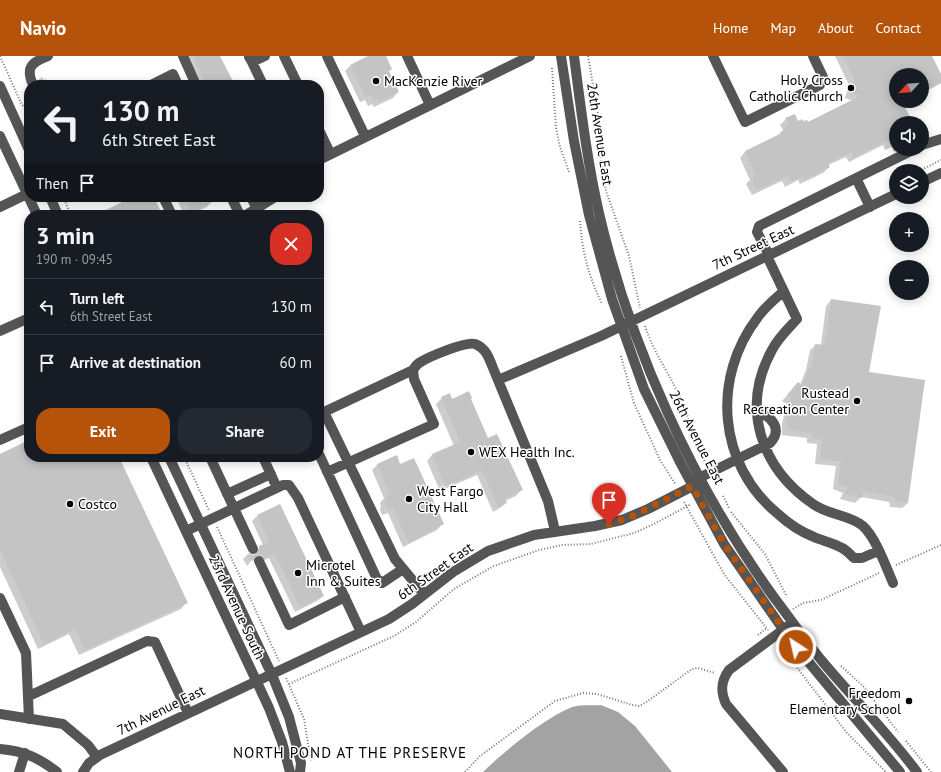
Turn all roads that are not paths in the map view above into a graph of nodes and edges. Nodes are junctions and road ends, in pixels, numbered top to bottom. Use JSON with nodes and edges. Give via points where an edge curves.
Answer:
{"nodes":[{"id":1,"x":48,"y":56,"type":"edge"},
{"id":2,"x":183,"y":56,"type":"edge"},
{"id":3,"x":265,"y":56,"type":"edge"},
{"id":4,"x":284,"y":56,"type":"edge"},
{"id":5,"x":327,"y":56,"type":"edge"},
{"id":6,"x":407,"y":56,"type":"edge"},
{"id":7,"x":530,"y":56,"type":"edge"},
{"id":8,"x":561,"y":56,"type":"edge"},
{"id":9,"x":574,"y":56,"type":"edge"},
{"id":10,"x":713,"y":56,"type":"edge"},
{"id":11,"x":813,"y":56,"type":"edge"},
{"id":12,"x":250,"y":59,"type":"edge"},
{"id":13,"x":31,"y":80,"type":"edge"},
{"id":14,"x":161,"y":80,"type":"edge"},
{"id":15,"x":176,"y":80,"type":"edge"},
{"id":16,"x":194,"y":80,"type":"edge"},
{"id":17,"x":260,"y":80,"type":"edge"},
{"id":18,"x":296,"y":80,"type":"edge"},
{"id":19,"x":0,"y":86,"type":"edge"},
{"id":20,"x":430,"y":104,"type":"junction"},
{"id":21,"x":0,"y":136,"type":"edge"},
{"id":22,"x":365,"y":136,"type":"junction"},
{"id":23,"x":24,"y":139,"type":"edge"},
{"id":24,"x":941,"y":139,"type":"edge"},
{"id":25,"x":324,"y":140,"type":"edge"},
{"id":26,"x":929,"y":143,"type":"edge"},
{"id":27,"x":330,"y":153,"type":"junction"},
{"id":28,"x":901,"y":156,"type":"edge"},
{"id":29,"x":324,"y":157,"type":"edge"},
{"id":30,"x":941,"y":173,"type":"edge"},
{"id":31,"x":856,"y":178,"type":"junction"},
{"id":32,"x":929,"y":179,"type":"edge"},
{"id":33,"x":24,"y":188,"type":"edge"},
{"id":34,"x":24,"y":195,"type":"edge"},
{"id":35,"x":889,"y":198,"type":"edge"},
{"id":36,"x":254,"y":202,"type":"edge"},
{"id":37,"x":268,"y":202,"type":"edge"},
{"id":38,"x":0,"y":206,"type":"edge"},
{"id":39,"x":870,"y":207,"type":"junction"},
{"id":40,"x":257,"y":209,"type":"joint"},
{"id":41,"x":768,"y":256,"type":"junction"},
{"id":42,"x":784,"y":291,"type":"junction"},
{"id":43,"x":24,"y":320,"type":"edge"},
{"id":44,"x":632,"y":321,"type":"junction"},
{"id":45,"x":621,"y":325,"type":"junction"},
{"id":46,"x":0,"y":331,"type":"edge"},
{"id":47,"x":413,"y":370,"type":"junction"},
{"id":48,"x":498,"y":380,"type":"junction"},
{"id":49,"x":324,"y":412,"type":"edge"},
{"id":50,"x":757,"y":412,"type":"junction"},
{"id":51,"x":324,"y":417,"type":"edge"},
{"id":52,"x":24,"y":429,"type":"edge"},
{"id":53,"x":0,"y":440,"type":"edge"},
{"id":54,"x":764,"y":446,"type":"junction"},
{"id":55,"x":736,"y":458,"type":"junction"},
{"id":56,"x":153,"y":462,"type":"edge"},
{"id":57,"x":171,"y":462,"type":"edge"},
{"id":58,"x":212,"y":462,"type":"edge"},
{"id":59,"x":265,"y":462,"type":"edge"},
{"id":60,"x":323,"y":462,"type":"edge"},
{"id":61,"x":348,"y":463,"type":"junction"},
{"id":62,"x":327,"y":472,"type":"junction"},
{"id":63,"x":271,"y":474,"type":"junction"},
{"id":64,"x":701,"y":477,"type":"junction"},
{"id":65,"x":692,"y":486,"type":"junction"},
{"id":66,"x":277,"y":488,"type":"junction"},
{"id":67,"x":227,"y":494,"type":"junction"},
{"id":68,"x":234,"y":508,"type":"junction"},
{"id":69,"x":200,"y":524,"type":"junction"},
{"id":70,"x":186,"y":531,"type":"junction"},
{"id":71,"x":555,"y":531,"type":"junction"},
{"id":72,"x":253,"y":549,"type":"dead end"},
{"id":73,"x":878,"y":551,"type":"junction"},
{"id":74,"x":259,"y":561,"type":"dead end"},
{"id":75,"x":403,"y":569,"type":"junction"},
{"id":76,"x":893,"y":583,"type":"dead end"},
{"id":77,"x":424,"y":594,"type":"junction"},
{"id":78,"x":345,"y":597,"type":"junction"},
{"id":79,"x":0,"y":598,"type":"edge"},
{"id":80,"x":793,"y":623,"type":"junction"},
{"id":81,"x":784,"y":629,"type":"junction"},
{"id":82,"x":361,"y":632,"type":"junction"},
{"id":83,"x":272,"y":674,"type":"junction"},
{"id":84,"x":256,"y":681,"type":"junction"},
{"id":85,"x":30,"y":696,"type":"junction"},
{"id":86,"x":188,"y":713,"type":"junction"},
{"id":87,"x":0,"y":714,"type":"edge"},
{"id":88,"x":29,"y":719,"type":"junction"},
{"id":89,"x":0,"y":749,"type":"edge"},
{"id":90,"x":25,"y":753,"type":"junction"},
{"id":91,"x":97,"y":757,"type":"junction"},
{"id":92,"x":19,"y":772,"type":"edge"},
{"id":93,"x":57,"y":772,"type":"edge"},
{"id":94,"x":83,"y":772,"type":"edge"},
{"id":95,"x":290,"y":772,"type":"edge"},
{"id":96,"x":300,"y":772,"type":"edge"},
{"id":97,"x":783,"y":772,"type":"edge"},
{"id":98,"x":900,"y":772,"type":"edge"},
{"id":99,"x":917,"y":772,"type":"edge"}],
"edges":[{"from":1,"to":13,"type":"street","via":[[32,64],[29,70]]},
{"from":2,"to":16,"type":"street"},
{"from":3,"to":12,"type":"street"},
{"from":4,"to":18,"type":"street"},
{"from":5,"to":22,"type":"street"},
{"from":6,"to":20,"type":"street"},
{"from":7,"to":20,"type":"street"},
{"from":8,"to":45,"type":"street","name":"26th Avenue East","via":[[589,215]]},
{"from":9,"to":44,"type":"street","name":"26th Avenue East","via":[[584,141],[600,214]]},
{"from":10,"to":11,"type":"street","via":[[745,122],[820,85],[823,76]]},
{"from":12,"to":17,"type":"street"},
{"from":14,"to":15,"type":"street","via":[[173,74]]},
{"from":19,"to":23,"type":"street"},
{"from":20,"to":22,"type":"street"},
{"from":21,"to":33,"type":"street"},
{"from":22,"to":27,"type":"street"},
{"from":24,"to":26,"type":"street"},
{"from":25,"to":27,"type":"street"},
{"from":27,"to":29,"type":"street"},
{"from":28,"to":31,"type":"street"},
{"from":30,"to":32,"type":"street"},
{"from":31,"to":39,"type":"street"},
{"from":31,"to":41,"type":"street","via":[[758,226],[757,232]]},
{"from":34,"to":38,"type":"street"},
{"from":35,"to":39,"type":"street","name":"7th Street East"},
{"from":36,"to":40,"type":"street"},
{"from":37,"to":40,"type":"street"},
{"from":39,"to":41,"type":"street","name":"7th Street East"},
{"from":41,"to":42,"type":"street"},
{"from":41,"to":44,"type":"street","name":"7th Street East"},
{"from":42,"to":50,"type":"street","via":[[797,319],[778,340],[765,365],[757,398]]},
{"from":42,"to":55,"type":"street","via":[[754,322],[734,364],[727,407],[728,432]]},
{"from":43,"to":46,"type":"street"},
{"from":44,"to":45,"type":"street","name":"7th Street East"},
{"from":44,"to":64,"type":"street","name":"26th Avenue East","via":[[655,386]]},
{"from":45,"to":48,"type":"street","name":"7th Street East"},
{"from":45,"to":65,"type":"street","name":"26th Avenue East","via":[[644,389]]},
{"from":47,"to":48,"type":"street","via":[[419,363],[470,343],[486,352]]},
{"from":47,"to":49,"type":"street"},
{"from":47,"to":61,"type":"street","via":[[414,379],[434,424]]},
{"from":48,"to":71,"type":"street","via":[[548,501]]},
{"from":50,"to":54,"type":"street"},
{"from":50,"to":54,"type":"street","via":[[773,420],[776,430],[773,440]]},
{"from":51,"to":61,"type":"street"},
{"from":52,"to":53,"type":"street"},
{"from":54,"to":55,"type":"street","name":"6th Street East"},
{"from":54,"to":73,"type":"street","via":[[775,466],[794,488],[824,510],[858,522]]},
{"from":55,"to":64,"type":"street","name":"6th Street East"},
{"from":55,"to":73,"type":"street","via":[[754,489],[777,514],[794,527],[842,548],[854,558],[862,558]]},
{"from":56,"to":70,"type":"street","name":"23rd Avenue South"},
{"from":57,"to":69,"type":"street","name":"23rd Avenue South"},
{"from":58,"to":67,"type":"street"},
{"from":59,"to":63,"type":"street"},
{"from":60,"to":62,"type":"street"},
{"from":61,"to":62,"type":"street"},
{"from":61,"to":75,"type":"street","via":[[387,543]]},
{"from":62,"to":75,"type":"street","via":[[377,579],[382,583]]},
{"from":63,"to":66,"type":"street"},
{"from":63,"to":67,"type":"street"},
{"from":64,"to":65,"type":"street","name":"6th Street East"},
{"from":64,"to":80,"type":"street","name":"26th Avenue East","via":[[735,539]]},
{"from":65,"to":71,"type":"street","name":"6th Street East","via":[[622,520]]},
{"from":65,"to":81,"type":"street","name":"26th Avenue East","via":[[724,544]]},
{"from":66,"to":68,"type":"street"},
{"from":66,"to":78,"type":"street","via":[[289,485],[293,489]]},
{"from":67,"to":68,"type":"street"},
{"from":68,"to":69,"type":"street"},
{"from":68,"to":72,"type":"street"},
{"from":69,"to":70,"type":"street"},
{"from":69,"to":83,"type":"street","name":"23rd Avenue South"},
{"from":70,"to":84,"type":"street","name":"23rd Avenue South"},
{"from":71,"to":77,"type":"street","name":"6th Street East","via":[[534,535],[488,551],[452,572]]},
{"from":73,"to":76,"type":"street"},
{"from":74,"to":78,"type":"street","via":[[289,625]]},
{"from":75,"to":77,"type":"street"},
{"from":77,"to":82,"type":"street","name":"6th Street East","via":[[401,612]]},
{"from":78,"to":82,"type":"street"},
{"from":79,"to":85,"type":"street","via":[[26,654]]},
{"from":80,"to":81,"type":"street"},
{"from":80,"to":99,"type":"street","name":"26th Avenue East","via":[[821,660]]},
{"from":81,"to":97,"type":"street","via":[[729,670],[722,686],[726,704]]},
{"from":81,"to":98,"type":"street","name":"26th Avenue East","via":[[813,668]]},
{"from":82,"to":83,"type":"street","name":"6th Street East"},
{"from":83,"to":84,"type":"street","name":"6th Street East"},
{"from":83,"to":96,"type":"street","name":"23rd Avenue South","via":[[289,717],[301,763]]},
{"from":84,"to":86,"type":"street","name":"7th Avenue East"},
{"from":84,"to":95,"type":"street","name":"23rd Avenue South","via":[[279,735]]},
{"from":85,"to":86,"type":"street","via":[[151,640],[155,642]]},
{"from":85,"to":88,"type":"street"},
{"from":86,"to":91,"type":"street","name":"7th Avenue East"},
{"from":87,"to":88,"type":"street"},
{"from":88,"to":91,"type":"street","via":[[63,724],[88,745]]},
{"from":89,"to":90,"type":"street"},
{"from":90,"to":92,"type":"street"},
{"from":90,"to":93,"type":"street","via":[[46,763]]},
{"from":91,"to":94,"type":"street","name":"7th Avenue East","via":[[88,763]]}]}
